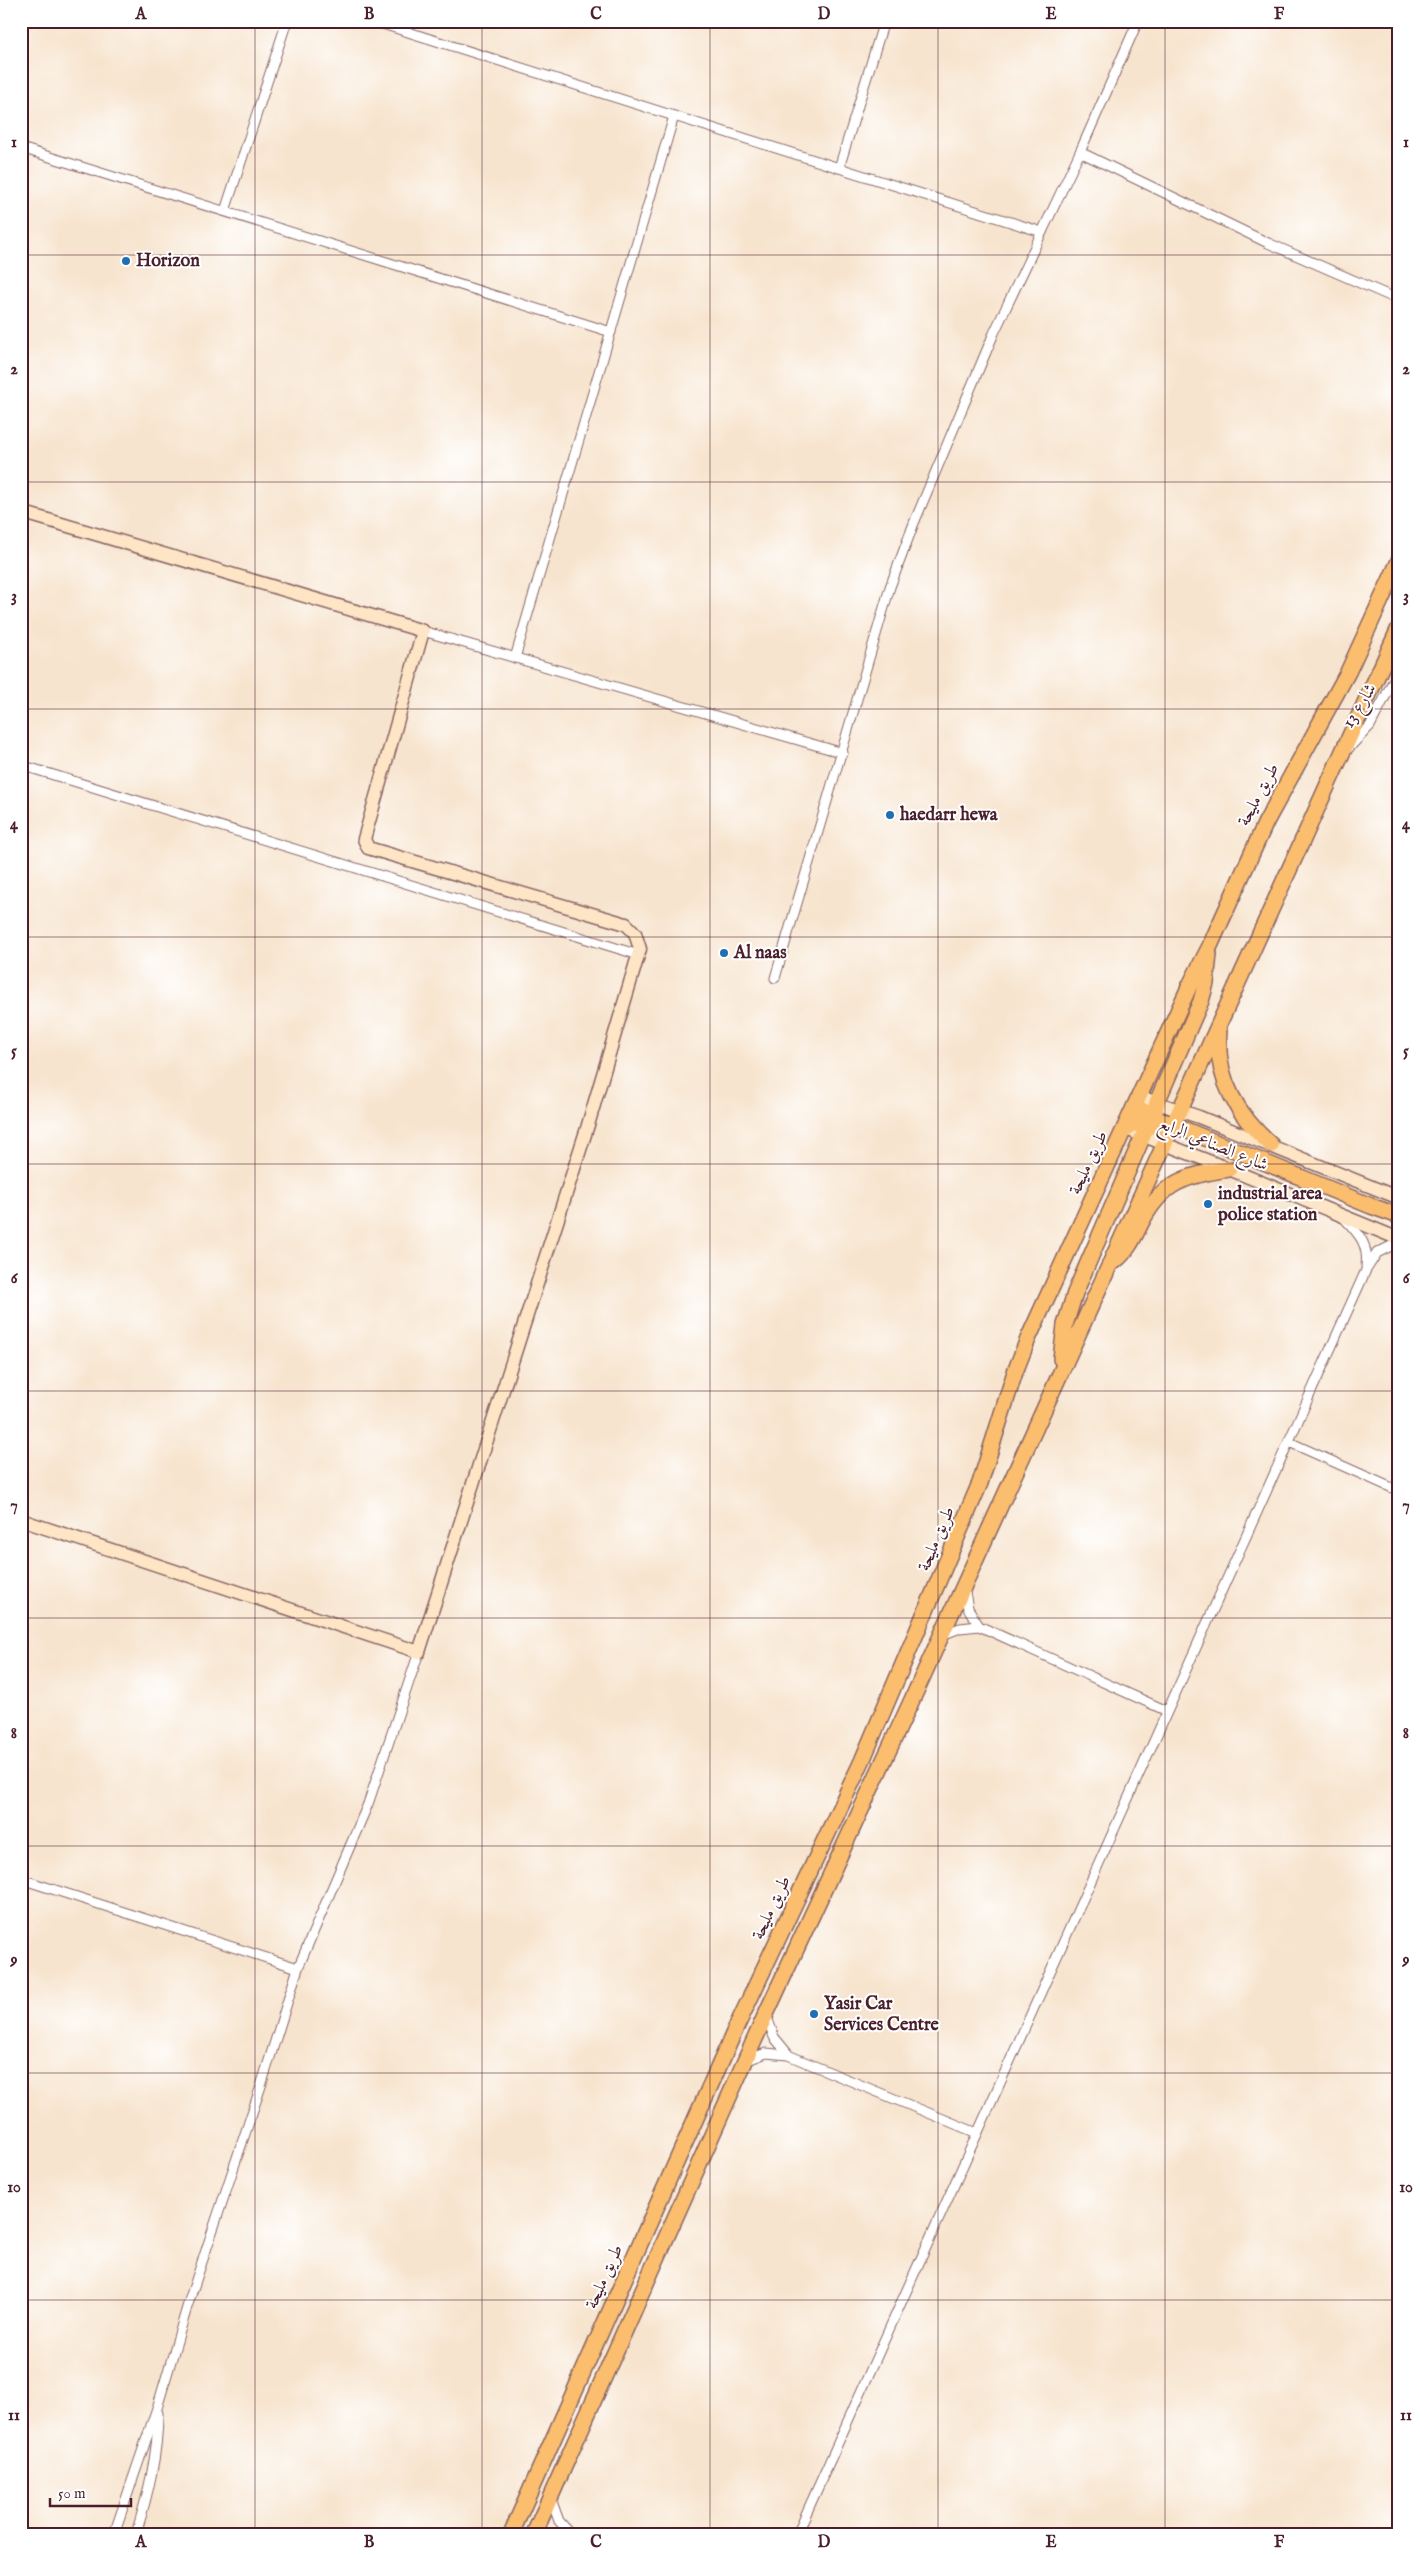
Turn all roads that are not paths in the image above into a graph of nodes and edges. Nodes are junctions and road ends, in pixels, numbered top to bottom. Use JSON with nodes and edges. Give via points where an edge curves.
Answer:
{"nodes":[{"id":1,"x":287,"y":21,"type":"edge"},
{"id":2,"x":373,"y":21,"type":"edge"},
{"id":3,"x":884,"y":21,"type":"edge"},
{"id":4,"x":1138,"y":21,"type":"edge"},
{"id":5,"x":674,"y":116,"type":"junction"},
{"id":6,"x":21,"y":148,"type":"edge"},
{"id":7,"x":1080,"y":152,"type":"junction"},
{"id":8,"x":839,"y":168,"type":"junction"},
{"id":9,"x":225,"y":211,"type":"junction"},
{"id":10,"x":1042,"y":232,"type":"junction"},
{"id":11,"x":1399,"y":300,"type":"edge"},
{"id":12,"x":611,"y":332,"type":"junction"},
{"id":13,"x":21,"y":512,"type":"edge"},
{"id":14,"x":1399,"y":560,"type":"edge"},
{"id":15,"x":1399,"y":628,"type":"edge"},
{"id":16,"x":423,"y":631,"type":"junction"},
{"id":17,"x":515,"y":658,"type":"junction"},
{"id":18,"x":1399,"y":670,"type":"edge"},
{"id":19,"x":843,"y":753,"type":"junction"},
{"id":20,"x":1342,"y":754,"type":"junction"},
{"id":21,"x":21,"y":765,"type":"edge"},
{"id":22,"x":1209,"y":948,"type":"junction"},
{"id":23,"x":639,"y":955,"type":"junction"},
{"id":24,"x":775,"y":978,"type":"dead end"},
{"id":25,"x":1220,"y":1022,"type":"junction"},
{"id":26,"x":1179,"y":1110,"type":"junction"},
{"id":27,"x":1149,"y":1114,"type":"junction"},
{"id":28,"x":1171,"y":1125,"type":"junction"},
{"id":29,"x":1126,"y":1129,"type":"junction"},
{"id":30,"x":1143,"y":1136,"type":"junction"},
{"id":31,"x":1164,"y":1143,"type":"junction"},
{"id":32,"x":1271,"y":1145,"type":"junction"},
{"id":33,"x":1229,"y":1169,"type":"junction"},
{"id":34,"x":1399,"y":1198,"type":"edge"},
{"id":35,"x":1399,"y":1216,"type":"edge"},
{"id":36,"x":1343,"y":1217,"type":"junction"},
{"id":37,"x":1399,"y":1241,"type":"edge"},
{"id":38,"x":1110,"y":1264,"type":"junction"},
{"id":39,"x":1366,"y":1270,"type":"junction"},
{"id":40,"x":1060,"y":1370,"type":"junction"},
{"id":41,"x":1289,"y":1442,"type":"junction"},
{"id":42,"x":1399,"y":1491,"type":"edge"},
{"id":43,"x":21,"y":1520,"type":"edge"},
{"id":44,"x":964,"y":1586,"type":"junction"},
{"id":45,"x":979,"y":1626,"type":"junction"},
{"id":46,"x":941,"y":1635,"type":"junction"},
{"id":47,"x":419,"y":1652,"type":"junction"},
{"id":48,"x":1167,"y":1711,"type":"junction"},
{"id":49,"x":21,"y":1879,"type":"edge"},
{"id":50,"x":298,"y":1968,"type":"junction"},
{"id":51,"x":766,"y":2014,"type":"junction"},
{"id":52,"x":788,"y":2055,"type":"junction"},
{"id":53,"x":745,"y":2061,"type":"junction"},
{"id":54,"x":977,"y":2133,"type":"junction"},
{"id":55,"x":588,"y":2361,"type":"junction"},
{"id":56,"x":601,"y":2386,"type":"junction"},
{"id":57,"x":158,"y":2406,"type":"junction"},
{"id":58,"x":550,"y":2497,"type":"junction"},
{"id":59,"x":114,"y":2534,"type":"edge"},
{"id":60,"x":136,"y":2534,"type":"edge"},
{"id":61,"x":511,"y":2534,"type":"edge"},
{"id":62,"x":534,"y":2534,"type":"edge"},
{"id":63,"x":555,"y":2534,"type":"edge"},
{"id":64,"x":570,"y":2534,"type":"edge"},
{"id":65,"x":797,"y":2534,"type":"edge"}],
"edges":[{"from":1,"to":9,"type":"street"},
{"from":2,"to":5,"type":"street"},
{"from":3,"to":8,"type":"street"},
{"from":4,"to":7,"type":"street"},
{"from":5,"to":8,"type":"street"},
{"from":5,"to":12,"type":"street"},
{"from":6,"to":9,"type":"street"},
{"from":7,"to":10,"type":"street"},
{"from":7,"to":11,"type":"street","via":[[1268,243]]},
{"from":8,"to":10,"type":"street"},
{"from":9,"to":12,"type":"street"},
{"from":10,"to":19,"type":"street","via":[[994,333],[914,522],[890,587]]},
{"from":12,"to":17,"type":"street"},
{"from":13,"to":16,"type":"main road"},
{"from":14,"to":22,"type":"main road","name":"طريق مليحة","via":[[1348,672],[1266,822]]},
{"from":15,"to":20,"type":"main road"},
{"from":16,"to":17,"type":"street"},
{"from":16,"to":23,"type":"main road","via":[[364,839],[365,845],[626,924],[638,938]]},
{"from":17,"to":19,"type":"street"},
{"from":18,"to":20,"type":"street","name":"شارع 13","via":[[1370,726]]},
{"from":19,"to":24,"type":"street"},
{"from":20,"to":25,"type":"main road"},
{"from":21,"to":23,"type":"street"},
{"from":22,"to":27,"type":"main road","via":[[1208,975],[1201,1000]]},
{"from":22,"to":27,"type":"main road","name":"طريق مليحة","via":[[1140,1097]]},
{"from":23,"to":47,"type":"main road","via":[[588,1125]]},
{"from":25,"to":26,"type":"main road"},
{"from":25,"to":32,"type":"main road","via":[[1220,1062],[1230,1096],[1248,1123]]},
{"from":26,"to":27,"type":"main road"},
{"from":26,"to":28,"type":"main road"},
{"from":26,"to":32,"type":"main road","name":"شارع الصناعي الرابع"},
{"from":27,"to":28,"type":"main road"},
{"from":27,"to":29,"type":"main road","name":"طريق مليحة"},
{"from":27,"to":30,"type":"main road"},
{"from":27,"to":31,"type":"main road"},
{"from":28,"to":31,"type":"main road"},
{"from":28,"to":35,"type":"main road"},
{"from":29,"to":30,"type":"main road","name":"شارع الصناعي الرابع"},
{"from":29,"to":55,"type":"main road","name":"طريق مليحة","via":[[1028,1339],[1012,1379],[980,1483],[862,1761],[735,2030]]},
{"from":30,"to":31,"type":"main road","name":"شارع الصناعي الرابع"},
{"from":30,"to":40,"type":"main road","via":[[1072,1301],[1065,1325]]},
{"from":31,"to":33,"type":"main road","name":"شارع الصناعي الرابع"},
{"from":31,"to":38,"type":"main road"},
{"from":32,"to":34,"type":"main road","name":"شارع الصناعي الرابع"},
{"from":33,"to":36,"type":"main road","name":"شارع الصناعي الرابع"},
{"from":33,"to":38,"type":"main road","via":[[1195,1175],[1168,1187],[1152,1203],[1126,1251]]},
{"from":36,"to":37,"type":"main road","name":"شارع الصناعي الرابع"},
{"from":36,"to":39,"type":"street","via":[[1363,1240],[1367,1253]]},
{"from":37,"to":39,"type":"street","via":[[1377,1254]]},
{"from":38,"to":40,"type":"main road"},
{"from":39,"to":41,"type":"street"},
{"from":40,"to":44,"type":"main road"},
{"from":41,"to":42,"type":"street"},
{"from":41,"to":48,"type":"street"},
{"from":43,"to":47,"type":"main road"},
{"from":44,"to":45,"type":"street","via":[[968,1608]]},
{"from":44,"to":46,"type":"main road"},
{"from":45,"to":46,"type":"street"},
{"from":45,"to":48,"type":"street"},
{"from":46,"to":51,"type":"main road"},
{"from":47,"to":50,"type":"street","via":[[368,1804]]},
{"from":48,"to":54,"type":"street"},
{"from":49,"to":50,"type":"street"},
{"from":50,"to":57,"type":"street"},
{"from":51,"to":52,"type":"street","via":[[774,2037]]},
{"from":51,"to":53,"type":"main road"},
{"from":52,"to":53,"type":"street","via":[[766,2053]]},
{"from":52,"to":54,"type":"street"},
{"from":53,"to":56,"type":"main road"},
{"from":54,"to":65,"type":"street"},
{"from":55,"to":56,"type":"main road","via":[[589,2373]]},
{"from":55,"to":61,"type":"main road","name":"طريق مليحة"},
{"from":56,"to":58,"type":"main road"},
{"from":57,"to":59,"type":"street"},
{"from":57,"to":60,"type":"street","via":[[158,2438],[152,2478]]},
{"from":58,"to":62,"type":"main road"},
{"from":58,"to":64,"type":"street","via":[[559,2521]]},
{"from":63,"to":64,"type":"street"}]}
